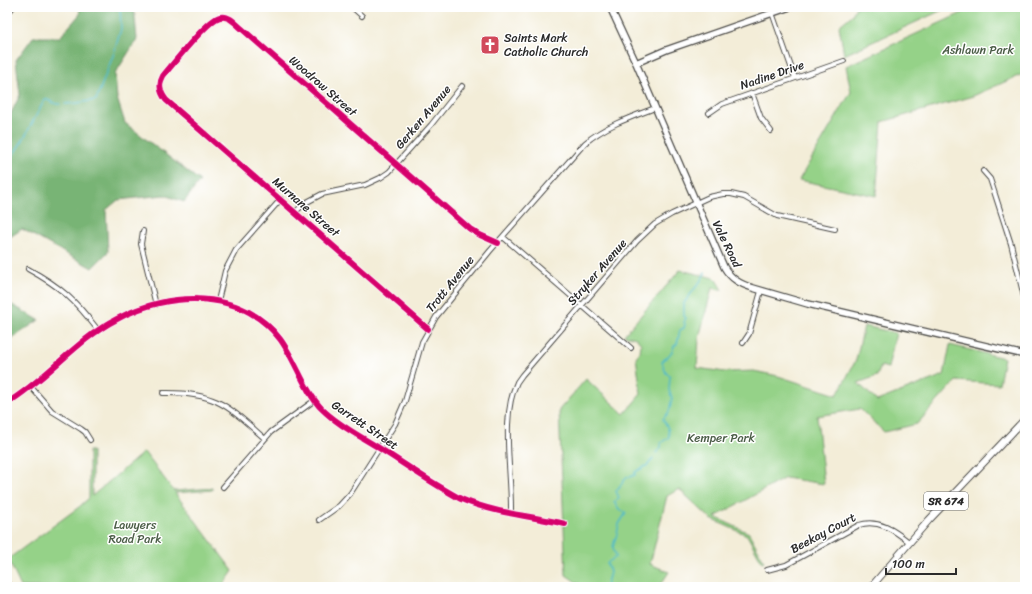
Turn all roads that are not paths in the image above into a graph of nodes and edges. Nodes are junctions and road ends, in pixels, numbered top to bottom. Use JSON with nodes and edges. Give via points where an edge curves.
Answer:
{"nodes":[{"id":1,"x":13,"y":7,"type":"edge"},
{"id":2,"x":352,"y":7,"type":"edge"},
{"id":3,"x":610,"y":7,"type":"edge"},
{"id":4,"x":770,"y":7,"type":"edge"},
{"id":5,"x":790,"y":7,"type":"edge"},
{"id":6,"x":772,"y":13,"type":"junction"},
{"id":7,"x":7,"y":14,"type":"edge"},
{"id":8,"x":362,"y":16,"type":"dead end"},
{"id":9,"x":844,"y":61,"type":"dead end"},
{"id":10,"x":636,"y":63,"type":"junction"},
{"id":11,"x":795,"y":78,"type":"junction"},
{"id":12,"x":462,"y":86,"type":"dead end"},
{"id":13,"x":752,"y":93,"type":"junction"},
{"id":14,"x":168,"y":101,"type":"joint"},
{"id":15,"x":655,"y":108,"type":"junction"},
{"id":16,"x":709,"y":113,"type":"dead end"},
{"id":17,"x":771,"y":131,"type":"dead end"},
{"id":18,"x":396,"y":164,"type":"junction"},
{"id":19,"x":983,"y":171,"type":"dead end"},
{"id":20,"x":281,"y":199,"type":"junction"},
{"id":21,"x":696,"y":203,"type":"junction"},
{"id":22,"x":295,"y":212,"type":"junction"},
{"id":23,"x":835,"y":229,"type":"dead end"},
{"id":24,"x":143,"y":231,"type":"dead end"},
{"id":25,"x":503,"y":237,"type":"junction"},
{"id":26,"x":498,"y":243,"type":"junction"},
{"id":27,"x":28,"y":269,"type":"dead end"},
{"id":28,"x":761,"y":291,"type":"junction"},
{"id":29,"x":218,"y":301,"type":"junction"},
{"id":30,"x":1025,"y":301,"type":"edge"},
{"id":31,"x":156,"y":305,"type":"junction"},
{"id":32,"x":582,"y":305,"type":"junction"},
{"id":33,"x":428,"y":329,"type":"junction"},
{"id":34,"x":98,"y":330,"type":"junction"},
{"id":35,"x":743,"y":343,"type":"dead end"},
{"id":36,"x":631,"y":348,"type":"dead end"},
{"id":37,"x":1025,"y":354,"type":"edge"},
{"id":38,"x":31,"y":387,"type":"junction"},
{"id":39,"x":163,"y":393,"type":"dead end"},
{"id":40,"x":315,"y":400,"type":"junction"},
{"id":41,"x":7,"y":403,"type":"edge"},
{"id":42,"x":1025,"y":419,"type":"edge"},
{"id":43,"x":264,"y":438,"type":"junction"},
{"id":44,"x":90,"y":440,"type":"dead end"},
{"id":45,"x":379,"y":448,"type":"junction"},
{"id":46,"x":223,"y":487,"type":"dead end"},
{"id":47,"x":511,"y":513,"type":"junction"},
{"id":48,"x":319,"y":520,"type":"dead end"},
{"id":49,"x":565,"y":524,"type":"dead end"},
{"id":50,"x":909,"y":542,"type":"junction"},
{"id":51,"x":767,"y":570,"type":"dead end"},
{"id":52,"x":7,"y":584,"type":"edge"},
{"id":53,"x":8,"y":587,"type":"edge"},
{"id":54,"x":871,"y":587,"type":"edge"}],
"edges":[{"from":1,"to":7,"type":"street"},
{"from":2,"to":8,"type":"street"},
{"from":3,"to":10,"type":"main road","name":"Vale Road"},
{"from":4,"to":6,"type":"street"},
{"from":5,"to":6,"type":"main road"},
{"from":6,"to":10,"type":"main road"},
{"from":6,"to":11,"type":"street"},
{"from":9,"to":11,"type":"street","name":"Nadine Drive"},
{"from":10,"to":15,"type":"main road","name":"Vale Road"},
{"from":11,"to":13,"type":"street","name":"Nadine Drive"},
{"from":12,"to":18,"type":"street","name":"Gerken Avenue"},
{"from":13,"to":16,"type":"street","name":"Nadine Drive","via":[[722,104]]},
{"from":13,"to":17,"type":"street","via":[[761,118]]},
{"from":14,"to":18,"type":"street","name":"Woodrow Street","via":[[160,87],[163,76],[208,25],[218,18],[225,17],[232,20]]},
{"from":14,"to":20,"type":"street","name":"Murnane Street"},
{"from":15,"to":21,"type":"main road","name":"Vale Road"},
{"from":15,"to":25,"type":"street","name":"Trott Avenue","via":[[613,125],[585,143]]},
{"from":18,"to":22,"type":"street","name":"Gerken Avenue","via":[[373,182],[322,194]]},
{"from":18,"to":26,"type":"street","name":"Woodrow Street","via":[[470,229]]},
{"from":19,"to":30,"type":"street","via":[[992,185],[1011,244]]},
{"from":20,"to":22,"type":"street","name":"Murnane Street"},
{"from":20,"to":29,"type":"street","via":[[236,250],[225,271]]},
{"from":21,"to":23,"type":"street","name":"Stryker Avenue","via":[[716,195],[738,195],[777,216]]},
{"from":21,"to":28,"type":"main road","name":"Vale Road","via":[[728,273],[737,282]]},
{"from":21,"to":32,"type":"street","name":"Stryker Avenue","via":[[661,220],[646,232]]},
{"from":22,"to":33,"type":"street","name":"Murnane Street"},
{"from":24,"to":31,"type":"street","via":[[141,244]]},
{"from":25,"to":26,"type":"street","name":"Trott Avenue"},
{"from":25,"to":32,"type":"street"},
{"from":26,"to":33,"type":"street","name":"Trott Avenue"},
{"from":27,"to":34,"type":"street","via":[[70,296]]},
{"from":28,"to":35,"type":"street","via":[[749,334]]},
{"from":28,"to":37,"type":"main road","name":"Vale Road","via":[[852,315]]},
{"from":29,"to":31,"type":"street","name":"Garrett Street","via":[[200,299]]},
{"from":29,"to":40,"type":"street","name":"Garrett Street","via":[[248,312],[273,331],[286,347]]},
{"from":31,"to":34,"type":"street","name":"Garrett Street","via":[[131,312]]},
{"from":32,"to":36,"type":"street"},
{"from":32,"to":47,"type":"street","name":"Stryker Avenue","via":[[522,375],[513,390],[508,417]]},
{"from":33,"to":45,"type":"street","name":"Trott Avenue","via":[[405,401],[395,424]]},
{"from":34,"to":38,"type":"street","name":"Garrett Street"},
{"from":38,"to":41,"type":"street","name":"Garrett Street"},
{"from":38,"to":44,"type":"street","via":[[52,411],[85,432]]},
{"from":39,"to":43,"type":"street","via":[[203,396],[218,402]]},
{"from":40,"to":43,"type":"street","via":[[280,423]]},
{"from":40,"to":45,"type":"street","name":"Garrett Street","via":[[336,420]]},
{"from":42,"to":50,"type":"main road","number":"SR 674"},
{"from":43,"to":46,"type":"street"},
{"from":45,"to":47,"type":"street","name":"Garrett Street","via":[[461,499]]},
{"from":45,"to":48,"type":"street","name":"Trott Avenue","via":[[350,494],[339,506]]},
{"from":47,"to":49,"type":"street","name":"Garrett Street"},
{"from":50,"to":51,"type":"street","name":"Beekay Court","via":[[885,526],[867,522],[786,565]]},
{"from":50,"to":54,"type":"main road","number":"SR 674"},
{"from":52,"to":53,"type":"main road"}]}
